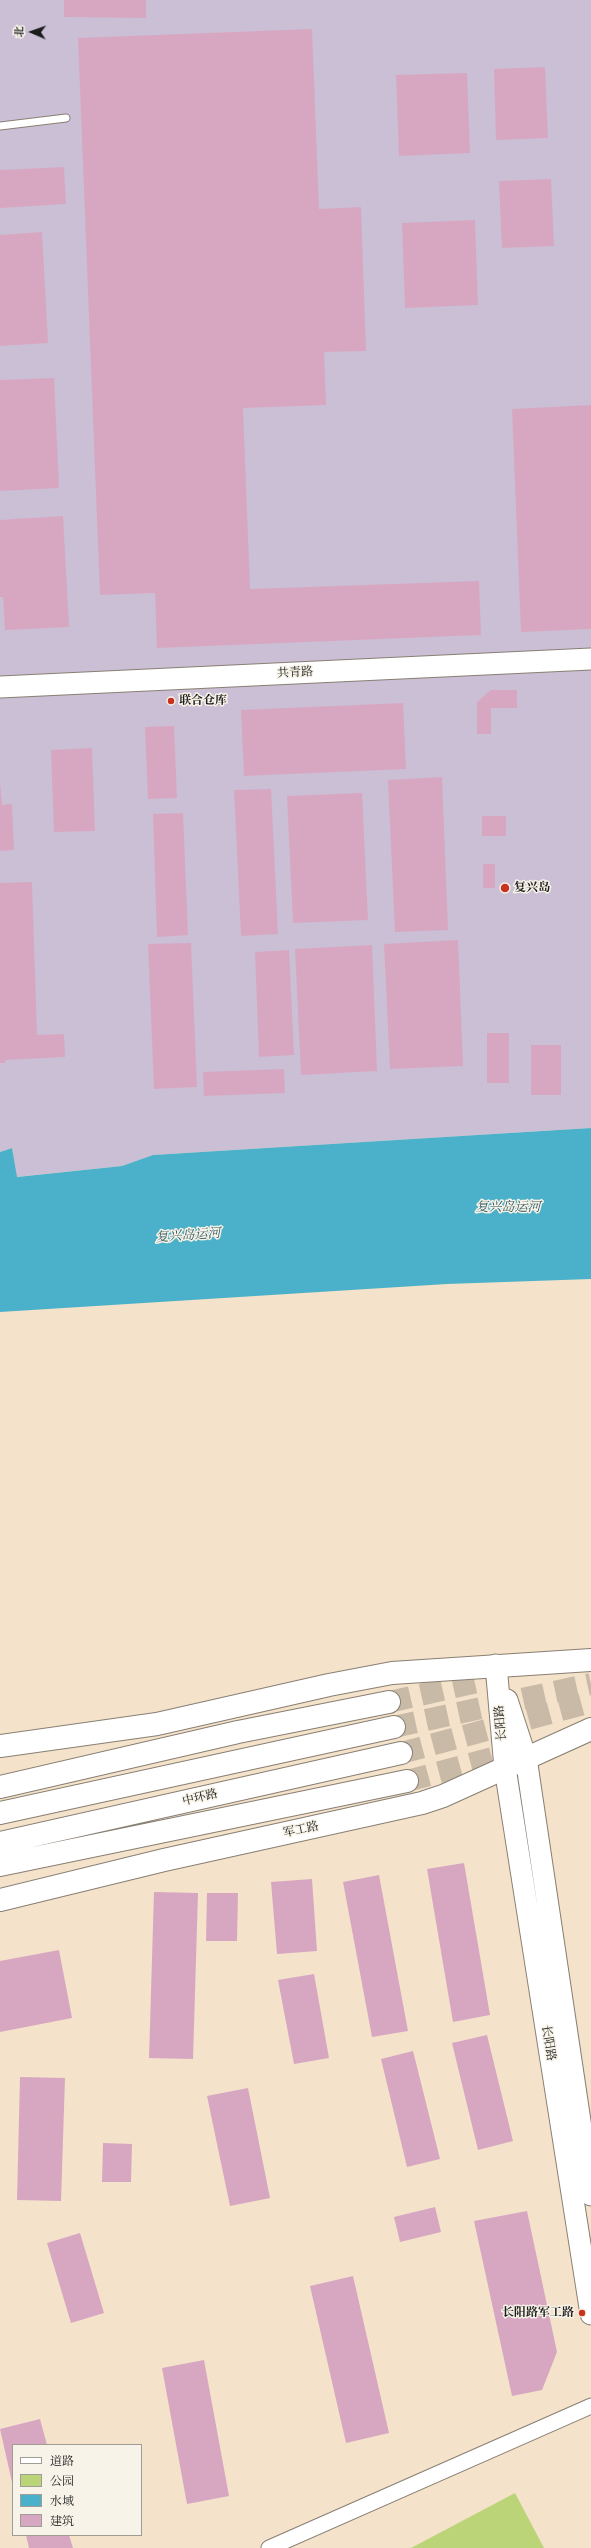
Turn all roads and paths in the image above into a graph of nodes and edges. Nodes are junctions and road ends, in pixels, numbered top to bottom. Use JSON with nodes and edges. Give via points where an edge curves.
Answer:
{"nodes":[{"id":1,"x":66,"y":118,"type":"dead end"},
{"id":2,"x":0,"y":126,"type":"edge"},
{"id":3,"x":591,"y":659,"type":"edge"},
{"id":4,"x":0,"y":687,"type":"edge"},
{"id":5,"x":591,"y":1660,"type":"edge"},
{"id":6,"x":496,"y":1665,"type":"junction"},
{"id":7,"x":389,"y":1702,"type":"tunnel mouth"},
{"id":8,"x":394,"y":1727,"type":"tunnel mouth"},
{"id":9,"x":591,"y":1729,"type":"edge"},
{"id":10,"x":0,"y":1746,"type":"edge"},
{"id":11,"x":401,"y":1753,"type":"tunnel mouth"},
{"id":12,"x":526,"y":1758,"type":"junction"},
{"id":13,"x":505,"y":1768,"type":"junction"},
{"id":14,"x":65,"y":1771,"type":"junction"},
{"id":15,"x":0,"y":1780,"type":"edge"},
{"id":16,"x":407,"y":1781,"type":"tunnel mouth"},
{"id":17,"x":0,"y":1787,"type":"edge"},
{"id":18,"x":0,"y":1812,"type":"edge"},
{"id":19,"x":0,"y":1843,"type":"edge"},
{"id":20,"x":0,"y":1865,"type":"edge"},
{"id":21,"x":0,"y":1900,"type":"edge"},
{"id":22,"x":588,"y":2150,"type":"edge"},
{"id":23,"x":591,"y":2195,"type":"edge"},
{"id":24,"x":591,"y":2314,"type":"edge"},
{"id":25,"x":591,"y":2406,"type":"edge"},
{"id":26,"x":269,"y":2548,"type":"edge"}],
"edges":[{"from":1,"to":2,"type":"lane"},
{"from":3,"to":4,"type":"main road","name":"共青路"},
{"from":5,"to":6,"type":"main road"},
{"from":6,"to":10,"type":"main road","via":[[392,1673],[157,1724]]},
{"from":6,"to":12,"type":"main road","name":"长阳路"},
{"from":6,"to":13,"type":"main road","name":"长阳路"},
{"from":7,"to":14,"type":"main road"},
{"from":8,"to":18,"type":"main road"},
{"from":9,"to":12,"type":"main road","name":"军工路"},
{"from":11,"to":19,"type":"main road","name":"中环路"},
{"from":12,"to":13,"type":"main road","name":"军工路"},
{"from":12,"to":22,"type":"main road","name":"长阳路"},
{"from":13,"to":21,"type":"main road","name":"军工路","via":[[422,1803],[164,1860]]},
{"from":13,"to":24,"type":"main road","name":"长阳路"},
{"from":14,"to":15,"type":"main road"},
{"from":14,"to":17,"type":"main road"},
{"from":16,"to":20,"type":"main road"},
{"from":22,"to":23,"type":"main road","name":"长阳路"},
{"from":25,"to":26,"type":"street"}]}
